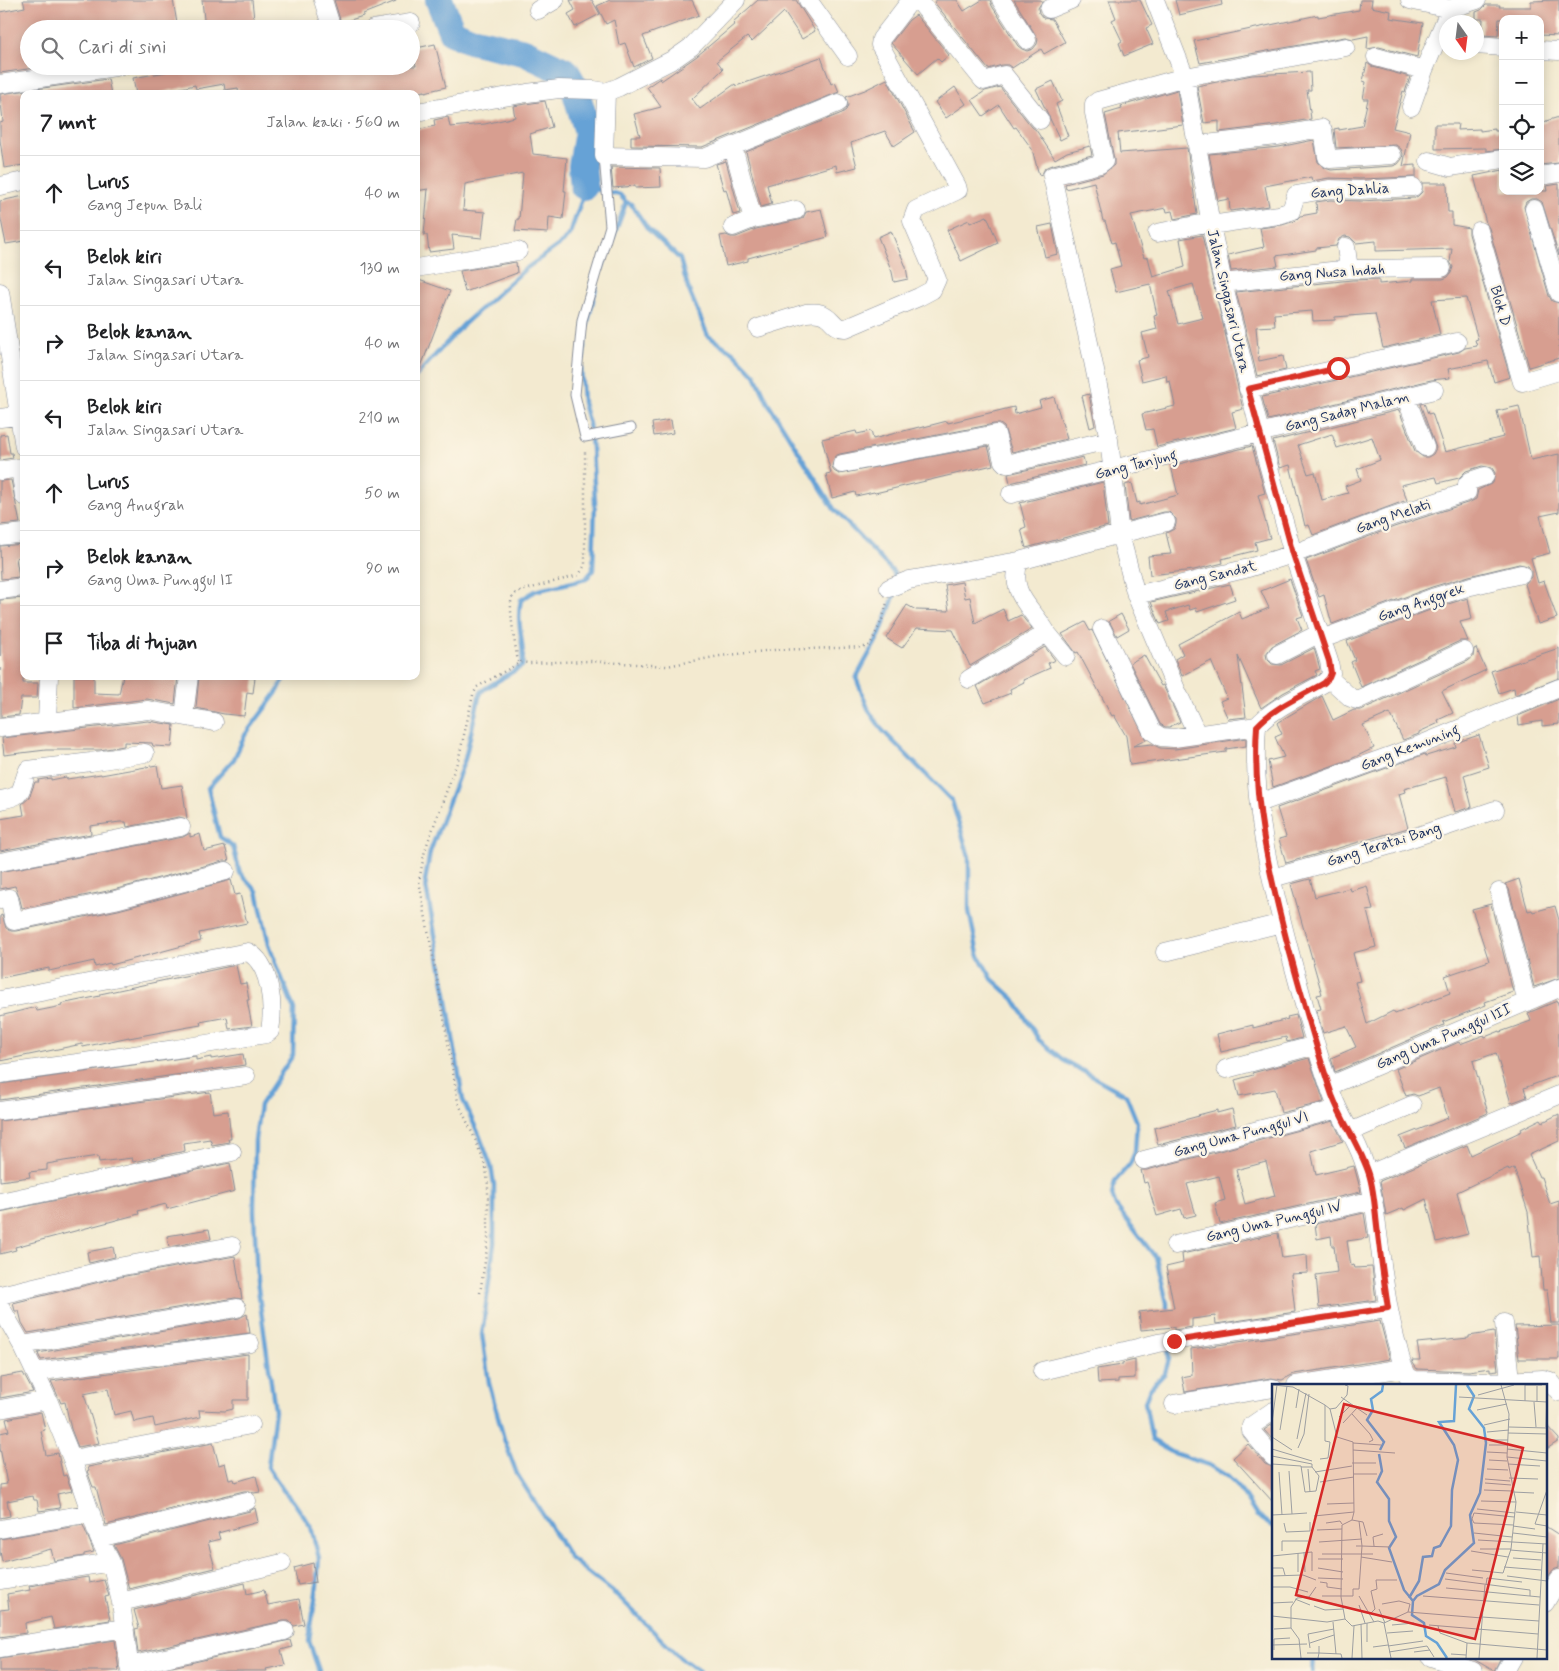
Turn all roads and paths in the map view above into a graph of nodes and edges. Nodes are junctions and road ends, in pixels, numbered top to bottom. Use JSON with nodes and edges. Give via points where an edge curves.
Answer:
{"nodes":[{"id":1,"x":323,"y":0,"type":"edge"},
{"id":2,"x":555,"y":0,"type":"edge"},
{"id":3,"x":736,"y":0,"type":"edge"},
{"id":4,"x":808,"y":0,"type":"edge"},
{"id":5,"x":911,"y":0,"type":"edge"},
{"id":6,"x":918,"y":0,"type":"edge"},
{"id":7,"x":1001,"y":0,"type":"edge"},
{"id":8,"x":1071,"y":0,"type":"edge"},
{"id":9,"x":1155,"y":0,"type":"edge"},
{"id":10,"x":1410,"y":0,"type":"edge"},
{"id":11,"x":1477,"y":0,"type":"edge"},
{"id":12,"x":1049,"y":9,"type":"dead end"},
{"id":13,"x":1450,"y":9,"type":"junction"},
{"id":14,"x":538,"y":10,"type":"dead end"},
{"id":15,"x":329,"y":20,"type":"edge"},
{"id":16,"x":1027,"y":40,"type":"dead end"},
{"id":17,"x":1346,"y":46,"type":"dead end"},
{"id":18,"x":1484,"y":46,"type":"edge"},
{"id":19,"x":1499,"y":47,"type":"edge"},
{"id":20,"x":1544,"y":50,"type":"edge"},
{"id":21,"x":1559,"y":51,"type":"edge"},
{"id":22,"x":848,"y":56,"type":"dead end"},
{"id":23,"x":1376,"y":57,"type":"dead end"},
{"id":24,"x":1424,"y":70,"type":"junction"},
{"id":25,"x":61,"y":75,"type":"edge"},
{"id":26,"x":1185,"y":77,"type":"junction"},
{"id":27,"x":0,"y":84,"type":"edge"},
{"id":28,"x":600,"y":91,"type":"junction"},
{"id":29,"x":838,"y":103,"type":"dead end"},
{"id":30,"x":1411,"y":107,"type":"dead end"},
{"id":31,"x":420,"y":111,"type":"edge"},
{"id":32,"x":1040,"y":120,"type":"dead end"},
{"id":33,"x":1197,"y":145,"type":"junction"},
{"id":34,"x":733,"y":147,"type":"junction"},
{"id":35,"x":1392,"y":155,"type":"dead end"},
{"id":36,"x":604,"y":156,"type":"junction"},
{"id":37,"x":1499,"y":159,"type":"edge"},
{"id":38,"x":1429,"y":161,"type":"dead end"},
{"id":39,"x":1559,"y":173,"type":"edge"},
{"id":40,"x":1544,"y":175,"type":"edge"},
{"id":41,"x":20,"y":182,"type":"edge"},
{"id":42,"x":0,"y":186,"type":"edge"},
{"id":43,"x":1413,"y":187,"type":"dead end"},
{"id":44,"x":1534,"y":209,"type":"dead end"},
{"id":45,"x":796,"y":210,"type":"dead end"},
{"id":46,"x":753,"y":219,"type":"junction"},
{"id":47,"x":1211,"y":223,"type":"junction"},
{"id":48,"x":732,"y":226,"type":"dead end"},
{"id":49,"x":1479,"y":230,"type":"dead end"},
{"id":50,"x":1157,"y":233,"type":"dead end"},
{"id":51,"x":1346,"y":247,"type":"dead end"},
{"id":52,"x":518,"y":251,"type":"dead end"},
{"id":53,"x":420,"y":267,"type":"edge"},
{"id":54,"x":1442,"y":268,"type":"dead end"},
{"id":55,"x":1349,"y":269,"type":"junction"},
{"id":56,"x":1223,"y":283,"type":"junction"},
{"id":57,"x":0,"y":292,"type":"edge"},
{"id":58,"x":1559,"y":293,"type":"edge"},
{"id":59,"x":758,"y":328,"type":"dead end"},
{"id":60,"x":10,"y":336,"type":"edge"},
{"id":61,"x":1457,"y":342,"type":"dead end"},
{"id":62,"x":1559,"y":371,"type":"edge"},
{"id":63,"x":1248,"y":389,"type":"junction"},
{"id":64,"x":1434,"y":390,"type":"dead end"},
{"id":65,"x":1406,"y":398,"type":"junction"},
{"id":66,"x":20,"y":409,"type":"edge"},
{"id":67,"x":20,"y":416,"type":"edge"},
{"id":68,"x":0,"y":418,"type":"edge"},
{"id":69,"x":631,"y":428,"type":"dead end"},
{"id":70,"x":1260,"y":434,"type":"junction"},
{"id":71,"x":589,"y":437,"type":"junction"},
{"id":72,"x":1109,"y":440,"type":"junction"},
{"id":73,"x":1425,"y":447,"type":"dead end"},
{"id":74,"x":842,"y":464,"type":"dead end"},
{"id":75,"x":20,"y":468,"type":"edge"},
{"id":76,"x":1112,"y":470,"type":"junction"},
{"id":77,"x":0,"y":471,"type":"edge"},
{"id":78,"x":1485,"y":476,"type":"dead end"},
{"id":79,"x":1011,"y":494,"type":"dead end"},
{"id":80,"x":1166,"y":522,"type":"dead end"},
{"id":81,"x":20,"y":534,"type":"edge"},
{"id":82,"x":1120,"y":534,"type":"junction"},
{"id":83,"x":0,"y":536,"type":"edge"},
{"id":84,"x":1293,"y":554,"type":"junction"},
{"id":85,"x":1020,"y":561,"type":"junction"},
{"id":86,"x":1521,"y":574,"type":"dead end"},
{"id":87,"x":20,"y":588,"type":"edge"},
{"id":88,"x":889,"y":588,"type":"joint"},
{"id":89,"x":0,"y":590,"type":"edge"},
{"id":90,"x":1136,"y":595,"type":"junction"},
{"id":91,"x":1102,"y":629,"type":"dead end"},
{"id":92,"x":1047,"y":633,"type":"junction"},
{"id":93,"x":1321,"y":636,"type":"junction"},
{"id":94,"x":1464,"y":651,"type":"dead end"},
{"id":95,"x":1277,"y":655,"type":"dead end"},
{"id":96,"x":1066,"y":656,"type":"dead end"},
{"id":97,"x":519,"y":662,"type":"junction"},
{"id":98,"x":1329,"y":678,"type":"junction"},
{"id":99,"x":969,"y":679,"type":"dead end"},
{"id":100,"x":49,"y":680,"type":"edge"},
{"id":101,"x":188,"y":680,"type":"edge"},
{"id":102,"x":1559,"y":688,"type":"edge"},
{"id":103,"x":184,"y":716,"type":"junction"},
{"id":104,"x":47,"y":721,"type":"junction"},
{"id":105,"x":214,"y":722,"type":"dead end"},
{"id":106,"x":1257,"y":726,"type":"junction"},
{"id":107,"x":0,"y":728,"type":"edge"},
{"id":108,"x":1198,"y":734,"type":"junction"},
{"id":109,"x":145,"y":753,"type":"dead end"},
{"id":110,"x":0,"y":800,"type":"edge"},
{"id":111,"x":1259,"y":803,"type":"junction"},
{"id":112,"x":1495,"y":810,"type":"dead end"},
{"id":113,"x":181,"y":827,"type":"dead end"},
{"id":114,"x":0,"y":862,"type":"edge"},
{"id":115,"x":226,"y":871,"type":"dead end"},
{"id":116,"x":1272,"y":878,"type":"junction"},
{"id":117,"x":1498,"y":892,"type":"dead end"},
{"id":118,"x":0,"y":900,"type":"edge"},
{"id":119,"x":1282,"y":923,"type":"junction"},
{"id":120,"x":1165,"y":952,"type":"dead end"},
{"id":121,"x":1559,"y":988,"type":"edge"},
{"id":122,"x":0,"y":1000,"type":"edge"},
{"id":123,"x":1526,"y":1002,"type":"junction"},
{"id":124,"x":1316,"y":1045,"type":"junction"},
{"id":125,"x":1226,"y":1069,"type":"dead end"},
{"id":126,"x":0,"y":1074,"type":"edge"},
{"id":127,"x":246,"y":1076,"type":"dead end"},
{"id":128,"x":1329,"y":1086,"type":"junction"},
{"id":129,"x":1559,"y":1095,"type":"edge"},
{"id":130,"x":1412,"y":1105,"type":"dead end"},
{"id":131,"x":1338,"y":1109,"type":"junction"},
{"id":132,"x":0,"y":1111,"type":"edge"},
{"id":133,"x":1350,"y":1132,"type":"junction"},
{"id":134,"x":232,"y":1152,"type":"dead end"},
{"id":135,"x":1144,"y":1160,"type":"dead end"},
{"id":136,"x":1369,"y":1174,"type":"junction"},
{"id":137,"x":1374,"y":1200,"type":"junction"},
{"id":138,"x":0,"y":1202,"type":"edge"},
{"id":139,"x":1175,"y":1245,"type":"dead end"},
{"id":140,"x":232,"y":1246,"type":"dead end"},
{"id":141,"x":480,"y":1293,"type":"dead end"},
{"id":142,"x":0,"y":1295,"type":"edge"},
{"id":143,"x":0,"y":1306,"type":"edge"},
{"id":144,"x":237,"y":1308,"type":"dead end"},
{"id":145,"x":1388,"y":1308,"type":"junction"},
{"id":146,"x":1504,"y":1323,"type":"dead end"},
{"id":147,"x":250,"y":1343,"type":"dead end"},
{"id":148,"x":22,"y":1345,"type":"junction"},
{"id":149,"x":1404,"y":1368,"type":"junction"},
{"id":150,"x":35,"y":1372,"type":"junction"},
{"id":151,"x":1042,"y":1372,"type":"dead end"},
{"id":152,"x":1510,"y":1380,"type":"junction"},
{"id":153,"x":1485,"y":1383,"type":"edge"},
{"id":154,"x":1302,"y":1384,"type":"edge"},
{"id":155,"x":1559,"y":1392,"type":"edge"},
{"id":156,"x":1269,"y":1394,"type":"edge"},
{"id":157,"x":48,"y":1400,"type":"junction"},
{"id":158,"x":1174,"y":1404,"type":"dead end"},
{"id":159,"x":0,"y":1409,"type":"edge"},
{"id":160,"x":1272,"y":1412,"type":"edge"},
{"id":161,"x":251,"y":1425,"type":"dead end"},
{"id":162,"x":1272,"y":1455,"type":"edge"},
{"id":163,"x":72,"y":1458,"type":"junction"},
{"id":164,"x":247,"y":1501,"type":"dead end"},
{"id":165,"x":91,"y":1513,"type":"junction"},
{"id":166,"x":0,"y":1529,"type":"edge"},
{"id":167,"x":99,"y":1538,"type":"junction"},
{"id":168,"x":111,"y":1562,"type":"junction"},
{"id":169,"x":282,"y":1563,"type":"dead end"},
{"id":170,"x":1559,"y":1579,"type":"edge"},
{"id":171,"x":0,"y":1580,"type":"edge"},
{"id":172,"x":1546,"y":1601,"type":"edge"},
{"id":173,"x":121,"y":1602,"type":"junction"},
{"id":174,"x":125,"y":1628,"type":"junction"},
{"id":175,"x":285,"y":1631,"type":"dead end"},
{"id":176,"x":0,"y":1648,"type":"edge"},
{"id":177,"x":1512,"y":1658,"type":"edge"},
{"id":178,"x":1439,"y":1659,"type":"edge"},
{"id":179,"x":130,"y":1668,"type":"edge"},
{"id":180,"x":1473,"y":1671,"type":"edge"},
{"id":181,"x":1505,"y":1671,"type":"edge"}],
"edges":[{"from":1,"to":15,"type":"street"},
{"from":2,"to":14,"type":"street"},
{"from":3,"to":28,"type":"street","via":[[691,47],[619,87]]},
{"from":4,"to":22,"type":"street"},
{"from":5,"to":59,"type":"street","via":[[881,39],[880,45],[958,190],[916,210],[912,216],[936,278],[935,287],[920,297],[846,328],[837,327],[826,315],[813,312]]},
{"from":6,"to":32,"type":"street","via":[[983,80],[1004,75]]},
{"from":7,"to":16,"type":"street"},
{"from":8,"to":12,"type":"street"},
{"from":9,"to":26,"type":"street","name":"Jalan Singasari Utara"},
{"from":10,"to":13,"type":"street"},
{"from":11,"to":13,"type":"street"},
{"from":13,"to":24,"type":"street"},
{"from":17,"to":26,"type":"street"},
{"from":18,"to":19,"type":"street"},
{"from":20,"to":21,"type":"street"},
{"from":23,"to":24,"type":"street"},
{"from":24,"to":30,"type":"street"},
{"from":25,"to":27,"type":"street"},
{"from":26,"to":33,"type":"street","name":"Jalan Singasari Utara"},
{"from":26,"to":72,"type":"street","via":[[1098,101],[1094,104],[1094,113],[1104,162],[1052,176]]},
{"from":28,"to":31,"type":"street","via":[[568,89],[527,93]]},
{"from":28,"to":36,"type":"street"},
{"from":29,"to":34,"type":"street"},
{"from":33,"to":35,"type":"street","via":[[1321,128],[1330,159]]},
{"from":33,"to":47,"type":"street","name":"Jalan Singasari Utara"},
{"from":34,"to":36,"type":"street","via":[[704,158]]},
{"from":34,"to":46,"type":"street"},
{"from":36,"to":71,"type":"lane","via":[[610,231],[582,320],[575,395]]},
{"from":37,"to":38,"type":"street","via":[[1461,166]]},
{"from":39,"to":40,"type":"street"},
{"from":41,"to":42,"type":"street"},
{"from":43,"to":47,"type":"street","name":"Gang Dahlia","via":[[1329,189],[1296,195],[1291,211],[1279,215]]},
{"from":44,"to":58,"type":"street"},
{"from":45,"to":46,"type":"street"},
{"from":46,"to":48,"type":"street"},
{"from":47,"to":50,"type":"street"},
{"from":47,"to":56,"type":"street","name":"Jalan Singasari Utara"},
{"from":49,"to":62,"type":"street","name":"Blok D","via":[[1522,382]]},
{"from":51,"to":55,"type":"street"},
{"from":52,"to":53,"type":"street"},
{"from":54,"to":55,"type":"street","name":"Gang Nusa Indah"},
{"from":55,"to":56,"type":"street","name":"Gang Nusa Indah"},
{"from":56,"to":63,"type":"street","name":"Jalan Singasari Utara"},
{"from":57,"to":60,"type":"street"},
{"from":60,"to":66,"type":"street"},
{"from":61,"to":63,"type":"street"},
{"from":63,"to":70,"type":"street","name":"Jalan Singasari Utara"},
{"from":64,"to":65,"type":"street","name":"Gang Sadap Malam"},
{"from":65,"to":70,"type":"street","name":"Gang Sadap Malam"},
{"from":65,"to":73,"type":"street"},
{"from":67,"to":68,"type":"street"},
{"from":69,"to":71,"type":"lane"},
{"from":70,"to":76,"type":"street","name":"Gang Tanjung"},
{"from":70,"to":84,"type":"street","name":"Jalan Singasari Utara"},
{"from":71,"to":97,"type":"path","via":[[585,565],[579,575],[514,595],[511,609]]},
{"from":72,"to":74,"type":"street","via":[[1006,464],[996,434]]},
{"from":72,"to":76,"type":"street"},
{"from":75,"to":77,"type":"street"},
{"from":76,"to":79,"type":"street","name":"Gang Tanjung"},
{"from":76,"to":82,"type":"street"},
{"from":78,"to":84,"type":"street","name":"Gang Melati","via":[[1470,481],[1464,494]]},
{"from":80,"to":82,"type":"street"},
{"from":81,"to":83,"type":"street"},
{"from":82,"to":85,"type":"street"},
{"from":82,"to":90,"type":"street"},
{"from":84,"to":90,"type":"street","name":"Gang Sandat"},
{"from":84,"to":93,"type":"street","name":"Jalan Singasari Utara"},
{"from":85,"to":88,"type":"street","via":[[909,580]]},
{"from":85,"to":92,"type":"street","via":[[1015,573],[1018,590]]},
{"from":86,"to":93,"type":"street","name":"Gang Anggrek","via":[[1435,597]]},
{"from":87,"to":89,"type":"street"},
{"from":88,"to":97,"type":"path","via":[[882,620],[866,647],[774,650],[667,666],[590,661]]},
{"from":90,"to":108,"type":"street"},
{"from":91,"to":108,"type":"street","via":[[1152,730],[1165,738]]},
{"from":92,"to":96,"type":"street"},
{"from":92,"to":99,"type":"street"},
{"from":93,"to":95,"type":"street","name":"Gang Anggrek"},
{"from":93,"to":98,"type":"street","name":"Jalan Singasari Utara","via":[[1331,668]]},
{"from":94,"to":98,"type":"street","via":[[1357,700]]},
{"from":97,"to":141,"type":"path","via":[[477,687],[473,695],[459,757],[424,850],[419,881],[458,1102],[486,1168],[488,1242]]},
{"from":98,"to":106,"type":"street","via":[[1264,718]]},
{"from":100,"to":104,"type":"street"},
{"from":101,"to":103,"type":"street"},
{"from":102,"to":111,"type":"street","name":"Gang Kemuning","via":[[1415,747]]},
{"from":103,"to":104,"type":"street","via":[[139,710]]},
{"from":103,"to":105,"type":"street"},
{"from":104,"to":107,"type":"street"},
{"from":106,"to":108,"type":"street"},
{"from":106,"to":111,"type":"street"},
{"from":109,"to":110,"type":"street","via":[[28,770],[21,792],[15,798]]},
{"from":111,"to":116,"type":"street"},
{"from":112,"to":116,"type":"street","name":"Gang Teratai Bang","via":[[1391,845]]},
{"from":113,"to":114,"type":"street"},
{"from":115,"to":118,"type":"street","via":[[115,900],[14,921],[9,898]]},
{"from":116,"to":119,"type":"street"},
{"from":117,"to":123,"type":"street"},
{"from":119,"to":120,"type":"street"},
{"from":119,"to":124,"type":"street"},
{"from":121,"to":123,"type":"street","name":"Gang Uma Punggul III"},
{"from":122,"to":126,"type":"street","via":[[248,952],[259,959],[265,970],[272,1022],[266,1034]]},
{"from":123,"to":128,"type":"street","name":"Gang Uma Punggul III"},
{"from":124,"to":125,"type":"street"},
{"from":124,"to":128,"type":"street"},
{"from":127,"to":132,"type":"street"},
{"from":128,"to":131,"type":"street"},
{"from":129,"to":136,"type":"street"},
{"from":130,"to":133,"type":"street"},
{"from":131,"to":133,"type":"street"},
{"from":131,"to":135,"type":"street","name":"Gang Uma Punggul VI"},
{"from":133,"to":136,"type":"street"},
{"from":134,"to":138,"type":"street"},
{"from":136,"to":137,"type":"street"},
{"from":137,"to":139,"type":"street","name":"Gang Uma Punggul IV"},
{"from":137,"to":145,"type":"street"},
{"from":140,"to":142,"type":"street","via":[[118,1267]]},
{"from":143,"to":148,"type":"street"},
{"from":144,"to":148,"type":"street"},
{"from":145,"to":149,"type":"street"},
{"from":145,"to":151,"type":"street","via":[[1158,1343]]},
{"from":146,"to":152,"type":"street"},
{"from":147,"to":150,"type":"street"},
{"from":148,"to":150,"type":"street"},
{"from":149,"to":153,"type":"street","via":[[1414,1380]]},
{"from":149,"to":154,"type":"street"},
{"from":150,"to":157,"type":"street"},
{"from":152,"to":153,"type":"street"},
{"from":152,"to":155,"type":"street","via":[[1543,1379],[1550,1381]]},
{"from":156,"to":158,"type":"street"},
{"from":157,"to":159,"type":"street"},
{"from":157,"to":163,"type":"street"},
{"from":160,"to":162,"type":"street","via":[[1251,1426],[1251,1431]]},
{"from":161,"to":163,"type":"street"},
{"from":163,"to":165,"type":"street"},
{"from":164,"to":167,"type":"street"},
{"from":165,"to":166,"type":"street"},
{"from":165,"to":167,"type":"street"},
{"from":167,"to":168,"type":"street"},
{"from":168,"to":171,"type":"street"},
{"from":168,"to":173,"type":"street"},
{"from":169,"to":173,"type":"street"},
{"from":170,"to":172,"type":"street"},
{"from":173,"to":174,"type":"street"},
{"from":174,"to":176,"type":"street"},
{"from":174,"to":179,"type":"street"},
{"from":175,"to":179,"type":"street"},
{"from":177,"to":181,"type":"street"},
{"from":178,"to":180,"type":"street"}]}
